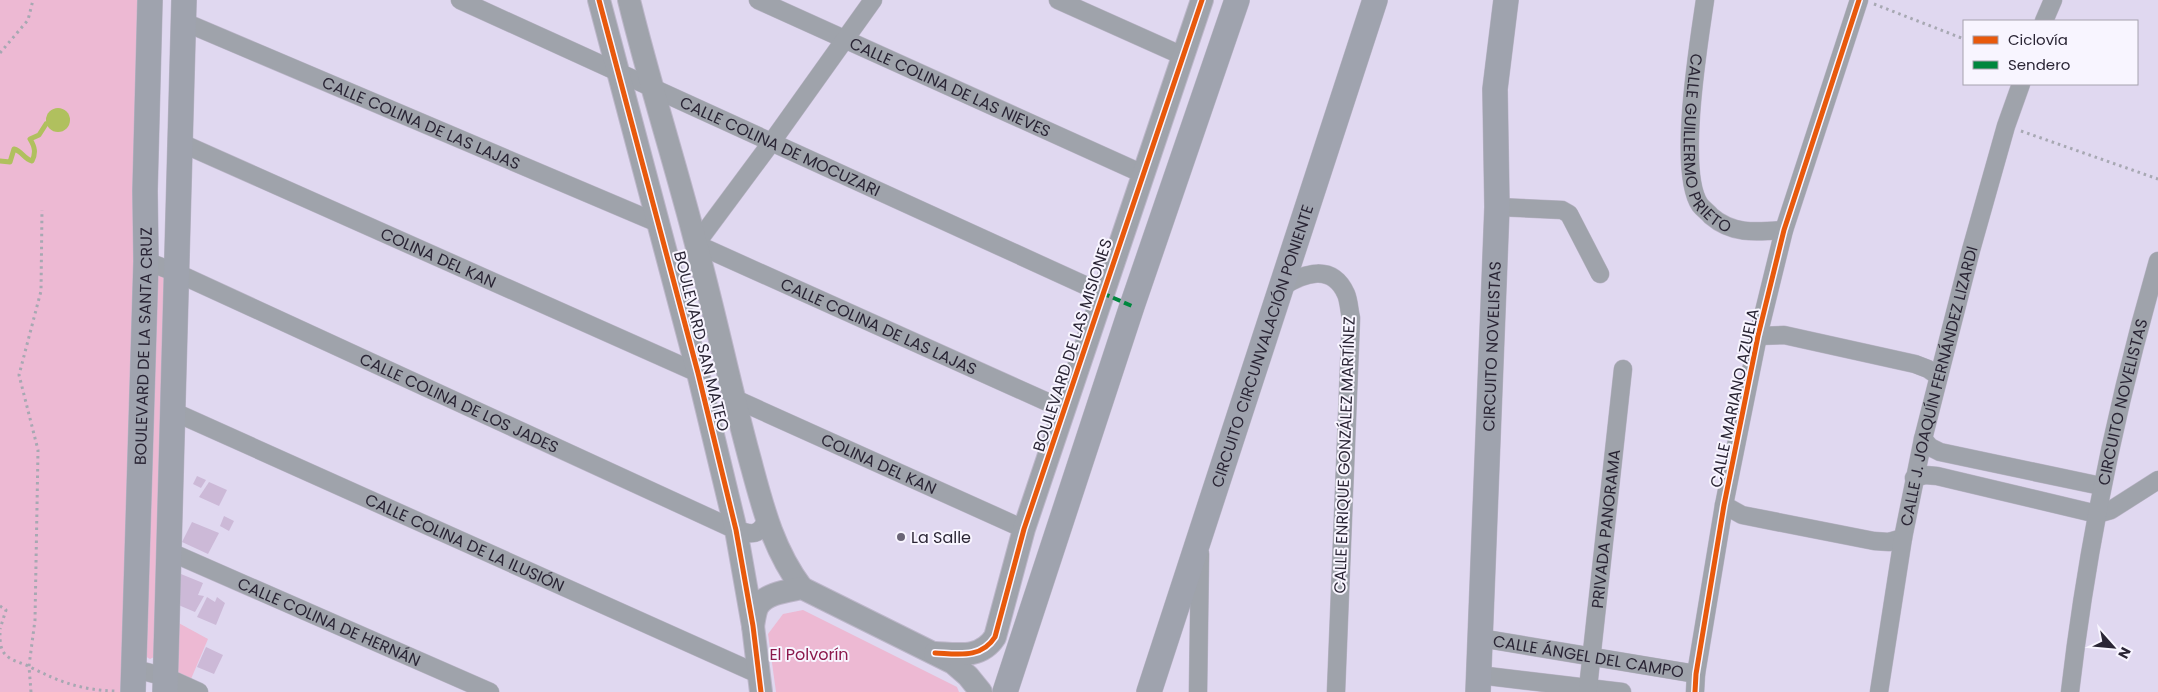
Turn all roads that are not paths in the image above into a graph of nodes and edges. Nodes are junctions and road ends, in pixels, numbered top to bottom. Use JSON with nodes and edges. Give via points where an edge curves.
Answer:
{"nodes":[{"id":1,"x":150,"y":0,"type":"edge"},
{"id":2,"x":460,"y":0,"type":"edge"},
{"id":3,"x":599,"y":0,"type":"edge"},
{"id":4,"x":629,"y":0,"type":"edge"},
{"id":5,"x":758,"y":0,"type":"edge"},
{"id":6,"x":873,"y":0,"type":"edge"},
{"id":7,"x":1058,"y":0,"type":"edge"},
{"id":8,"x":1202,"y":0,"type":"edge"},
{"id":9,"x":1237,"y":0,"type":"edge"},
{"id":10,"x":1375,"y":0,"type":"edge"},
{"id":11,"x":1506,"y":0,"type":"edge"},
{"id":12,"x":1705,"y":0,"type":"edge"},
{"id":13,"x":2053,"y":0,"type":"edge"},
{"id":14,"x":1866,"y":2,"type":"edge"},
{"id":15,"x":183,"y":10,"type":"edge"},
{"id":16,"x":2044,"y":20,"type":"edge"},
{"id":17,"x":845,"y":39,"type":"junction"},
{"id":18,"x":1183,"y":56,"type":"junction"},
{"id":19,"x":619,"y":72,"type":"junction"},
{"id":20,"x":2020,"y":85,"type":"edge"},
{"id":21,"x":650,"y":86,"type":"junction"},
{"id":22,"x":179,"y":142,"type":"junction"},
{"id":23,"x":772,"y":143,"type":"junction"},
{"id":24,"x":1143,"y":174,"type":"junction"},
{"id":25,"x":1496,"y":206,"type":"junction"},
{"id":26,"x":660,"y":224,"type":"junction"},
{"id":27,"x":1784,"y":230,"type":"junction"},
{"id":28,"x":696,"y":244,"type":"junction"},
{"id":29,"x":146,"y":261,"type":"junction"},
{"id":30,"x":2158,"y":261,"type":"edge"},
{"id":31,"x":177,"y":273,"type":"junction"},
{"id":32,"x":1600,"y":274,"type":"dead end"},
{"id":33,"x":1282,"y":288,"type":"junction"},
{"id":34,"x":1102,"y":293,"type":"junction"},
{"id":35,"x":1758,"y":336,"type":"junction"},
{"id":36,"x":1623,"y":369,"type":"dead end"},
{"id":37,"x":698,"y":373,"type":"junction"},
{"id":38,"x":1938,"y":376,"type":"junction"},
{"id":39,"x":733,"y":398,"type":"junction"},
{"id":40,"x":1064,"y":409,"type":"junction"},
{"id":41,"x":172,"y":411,"type":"junction"},
{"id":42,"x":1923,"y":439,"type":"junction"},
{"id":43,"x":1914,"y":478,"type":"junction"},
{"id":44,"x":2158,"y":480,"type":"edge"},
{"id":45,"x":2101,"y":486,"type":"junction"},
{"id":46,"x":1724,"y":505,"type":"junction"},
{"id":47,"x":2097,"y":514,"type":"junction"},
{"id":48,"x":766,"y":519,"type":"junction"},
{"id":49,"x":1024,"y":529,"type":"junction"},
{"id":50,"x":736,"y":530,"type":"junction"},
{"id":51,"x":1200,"y":538,"type":"junction"},
{"id":52,"x":1903,"y":538,"type":"junction"},
{"id":53,"x":168,"y":551,"type":"junction"},
{"id":54,"x":802,"y":588,"type":"junction"},
{"id":55,"x":753,"y":626,"type":"junction"},
{"id":56,"x":1480,"y":638,"type":"junction"},
{"id":57,"x":1166,"y":643,"type":"junction"},
{"id":58,"x":935,"y":653,"type":"junction"},
{"id":59,"x":1591,"y":656,"type":"junction"},
{"id":60,"x":1696,"y":674,"type":"junction"},
{"id":61,"x":760,"y":683,"type":"edge"},
{"id":62,"x":134,"y":684,"type":"edge"},
{"id":63,"x":165,"y":684,"type":"edge"},
{"id":64,"x":1479,"y":684,"type":"edge"},
{"id":65,"x":1588,"y":688,"type":"junction"},
{"id":66,"x":199,"y":692,"type":"edge"},
{"id":67,"x":490,"y":692,"type":"edge"},
{"id":68,"x":981,"y":692,"type":"edge"},
{"id":69,"x":1005,"y":692,"type":"edge"},
{"id":70,"x":1149,"y":692,"type":"edge"},
{"id":71,"x":1166,"y":692,"type":"edge"},
{"id":72,"x":1198,"y":692,"type":"edge"},
{"id":73,"x":1336,"y":692,"type":"edge"},
{"id":74,"x":1622,"y":692,"type":"edge"},
{"id":75,"x":1696,"y":692,"type":"edge"},
{"id":76,"x":1880,"y":692,"type":"edge"},
{"id":77,"x":2070,"y":692,"type":"edge"}],
"edges":[{"from":1,"to":29,"type":"main road","name":"BOULEVARD DE LA SANTA CRUZ"},
{"from":2,"to":19,"type":"street","name":"CALLE COLINA DE MOCUZARI"},
{"from":3,"to":19,"type":"street","name":"BOULEVARD SAN MATEO"},
{"from":4,"to":21,"type":"street","name":"BOULEVARD SAN MATEO"},
{"from":5,"to":17,"type":"street","name":"CALLE COLINA DE LAS NIEVES"},
{"from":6,"to":17,"type":"street"},
{"from":7,"to":18,"type":"street"},
{"from":8,"to":18,"type":"street","name":"BOULEVARD DE LAS MISIONES"},
{"from":9,"to":69,"type":"main road"},
{"from":10,"to":33,"type":"main road","name":"CIRCUITO CIRCUNVALACIÓN PONIENTE"},
{"from":11,"to":25,"type":"main road","name":"CIRCUITO NOVELISTAS","via":[[1495,89]]},
{"from":12,"to":27,"type":"street","name":"CALLE GUILLERMO PRIETO","via":[[1695,63],[1689,146],[1693,186],[1700,205],[1729,228],[1750,233]]},
{"from":13,"to":16,"type":"street"},
{"from":14,"to":27,"type":"street","name":"CALLE MARIANO AZUELA"},
{"from":15,"to":22,"type":"main road","name":"BOULEVARD DE LA SANTA CRUZ"},
{"from":15,"to":26,"type":"street","name":"CALLE COLINA DE LAS LAJAS"},
{"from":17,"to":23,"type":"street"},
{"from":17,"to":24,"type":"street","name":"CALLE COLINA DE LAS NIEVES"},
{"from":18,"to":24,"type":"street","name":"BOULEVARD DE LAS MISIONES"},
{"from":19,"to":21,"type":"street","name":"CALLE COLINA DE MOCUZARI"},
{"from":19,"to":26,"type":"street","name":"BOULEVARD SAN MATEO"},
{"from":20,"to":38,"type":"street","name":"CALLE J. JOAQUÍN FERNÁNDEZ LIZARDI"},
{"from":21,"to":23,"type":"street","name":"CALLE COLINA DE MOCUZARI"},
{"from":21,"to":28,"type":"street","name":"BOULEVARD SAN MATEO"},
{"from":22,"to":31,"type":"main road","name":"BOULEVARD DE LA SANTA CRUZ"},
{"from":22,"to":37,"type":"street","name":"COLINA DEL KAN"},
{"from":23,"to":28,"type":"street"},
{"from":23,"to":34,"type":"street","name":"CALLE COLINA DE MOCUZARI"},
{"from":24,"to":34,"type":"street","name":"BOULEVARD DE LAS MISIONES"},
{"from":25,"to":32,"type":"street","via":[[1562,210],[1569,214]]},
{"from":25,"to":56,"type":"main road","name":"CIRCUITO NOVELISTAS"},
{"from":26,"to":37,"type":"street","name":"BOULEVARD SAN MATEO"},
{"from":27,"to":35,"type":"street","name":"CALLE MARIANO AZUELA"},
{"from":28,"to":39,"type":"street","name":"BOULEVARD SAN MATEO"},
{"from":28,"to":40,"type":"street","name":"CALLE COLINA DE LAS LAJAS"},
{"from":29,"to":31,"type":"street","name":"CALLE COLINA DE LOS JADES"},
{"from":29,"to":62,"type":"main road","name":"BOULEVARD DE LA SANTA CRUZ"},
{"from":30,"to":45,"type":"street","name":"CIRCUITO NOVELISTAS","via":[[2132,353]]},
{"from":31,"to":41,"type":"main road","name":"BOULEVARD DE LA SANTA CRUZ"},
{"from":31,"to":50,"type":"street","name":"CALLE COLINA DE LOS JADES"},
{"from":33,"to":51,"type":"main road","name":"CIRCUITO CIRCUNVALACIÓN PONIENTE"},
{"from":33,"to":73,"type":"street","name":"CALLE ENRIQUE GONZÁLEZ MARTÍNEZ","via":[[1297,277],[1310,273],[1326,275],[1337,281],[1346,295],[1351,318]]},
{"from":34,"to":40,"type":"street","name":"BOULEVARD DE LAS MISIONES"},
{"from":35,"to":38,"type":"street","via":[[1784,335],[1914,364]]},
{"from":35,"to":46,"type":"street","name":"CALLE MARIANO AZUELA"},
{"from":36,"to":59,"type":"street","name":"PRIVADA PANORAMA"},
{"from":37,"to":50,"type":"street","name":"BOULEVARD SAN MATEO"},
{"from":38,"to":42,"type":"street","name":"CALLE J. JOAQUÍN FERNÁNDEZ LIZARDI"},
{"from":39,"to":48,"type":"street","name":"BOULEVARD SAN MATEO"},
{"from":39,"to":49,"type":"street","name":"COLINA DEL KAN"},
{"from":40,"to":49,"type":"street","name":"BOULEVARD DE LAS MISIONES"},
{"from":41,"to":53,"type":"main road","name":"BOULEVARD DE LA SANTA CRUZ"},
{"from":41,"to":61,"type":"street","name":"CALLE COLINA DE LA ILUSIÓN"},
{"from":42,"to":43,"type":"street","name":"CALLE J. JOAQUÍN FERNÁNDEZ LIZARDI"},
{"from":42,"to":45,"type":"street","via":[[1940,452]]},
{"from":43,"to":47,"type":"street","via":[[1937,476]]},
{"from":43,"to":52,"type":"street","name":"CALLE J. JOAQUÍN FERNÁNDEZ LIZARDI"},
{"from":44,"to":47,"type":"street","name":"CIRCUITO NOVELISTAS","via":[[2111,510]]},
{"from":45,"to":47,"type":"street","name":"CIRCUITO NOVELISTAS"},
{"from":46,"to":52,"type":"street","via":[[1742,515],[1874,541],[1890,542]]},
{"from":46,"to":60,"type":"street","name":"CALLE MARIANO AZUELA"},
{"from":47,"to":77,"type":"street","name":"CIRCUITO NOVELISTAS"},
{"from":48,"to":50,"type":"street","name":"CALLE COLINA DE LOS JADES","via":[[762,529],[756,533]]},
{"from":48,"to":54,"type":"street","name":"BOULEVARD SAN MATEO","via":[[780,555]]},
{"from":49,"to":58,"type":"street","name":"BOULEVARD DE LAS MISIONES","via":[[1000,626],[990,645],[979,653]]},
{"from":50,"to":55,"type":"street","name":"BOULEVARD SAN MATEO"},
{"from":51,"to":57,"type":"main road","name":"CIRCUITO CIRCUNVALACIÓN PONIENTE"},
{"from":51,"to":72,"type":"street"},
{"from":52,"to":76,"type":"street","name":"CALLE J. JOAQUÍN FERNÁNDEZ LIZARDI"},
{"from":53,"to":63,"type":"main road","name":"BOULEVARD DE LA SANTA CRUZ"},
{"from":53,"to":67,"type":"street","name":"CALLE COLINA DE HERNÁN"},
{"from":54,"to":55,"type":"street","via":[[766,599],[758,606]]},
{"from":54,"to":58,"type":"street"},
{"from":55,"to":61,"type":"street","name":"BOULEVARD SAN MATEO"},
{"from":56,"to":59,"type":"street","name":"CALLE ÁNGEL DEL CAMPO"},
{"from":56,"to":64,"type":"main road","name":"CIRCUITO NOVELISTAS"},
{"from":57,"to":70,"type":"main road","name":"CIRCUITO CIRCUNVALACIÓN PONIENTE"},
{"from":57,"to":71,"type":"main road"},
{"from":58,"to":68,"type":"street","via":[[953,663]]},
{"from":59,"to":60,"type":"street","name":"CALLE ÁNGEL DEL CAMPO"},
{"from":59,"to":65,"type":"street","name":"PRIVADA PANORAMA"},
{"from":60,"to":75,"type":"street","name":"CALLE MARIANO AZUELA"},
{"from":62,"to":63,"type":"street"},
{"from":63,"to":66,"type":"street"},
{"from":64,"to":65,"type":"street","name":"CALLE ÁNGEL DEL CAMPO"},
{"from":65,"to":74,"type":"street","name":"CALLE ÁNGEL DEL CAMPO"}]}
